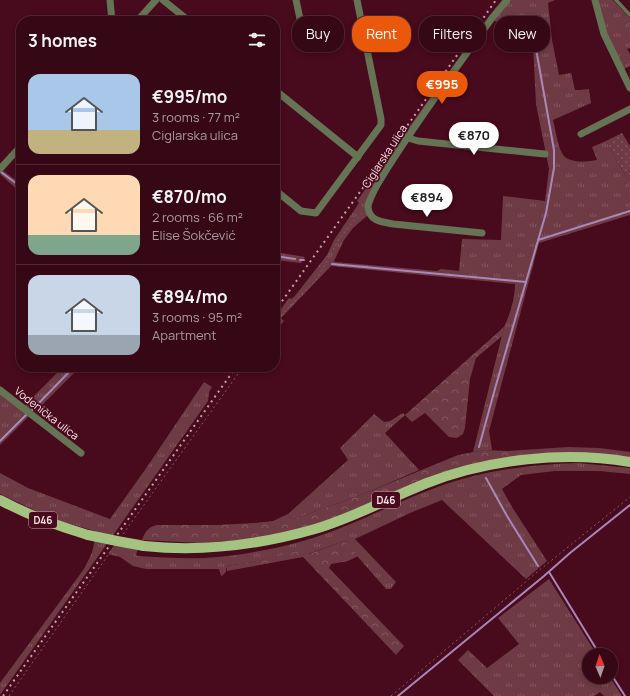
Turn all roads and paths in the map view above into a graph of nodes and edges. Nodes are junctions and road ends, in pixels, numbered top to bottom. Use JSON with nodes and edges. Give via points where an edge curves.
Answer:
{"nodes":[{"id":1,"x":110,"y":0,"type":"edge"},
{"id":2,"x":156,"y":0,"type":"edge"},
{"id":3,"x":163,"y":0,"type":"edge"},
{"id":4,"x":296,"y":0,"type":"edge"},
{"id":5,"x":357,"y":0,"type":"edge"},
{"id":6,"x":507,"y":0,"type":"edge"},
{"id":7,"x":594,"y":0,"type":"edge"},
{"id":8,"x":616,"y":0,"type":"edge"},
{"id":9,"x":630,"y":15,"type":"edge"},
{"id":10,"x":112,"y":16,"type":"edge"},
{"id":11,"x":142,"y":16,"type":"edge"},
{"id":12,"x":183,"y":16,"type":"edge"},
{"id":13,"x":299,"y":16,"type":"edge"},
{"id":14,"x":630,"y":88,"type":"edge"},
{"id":15,"x":280,"y":94,"type":"edge"},
{"id":16,"x":630,"y":109,"type":"edge"},
{"id":17,"x":581,"y":134,"type":"dead end"},
{"id":18,"x":408,"y":138,"type":"junction"},
{"id":19,"x":16,"y":151,"type":"edge"},
{"id":20,"x":545,"y":154,"type":"dead end"},
{"id":21,"x":358,"y":157,"type":"junction"},
{"id":22,"x":1,"y":167,"type":"edge"},
{"id":23,"x":280,"y":194,"type":"edge"},
{"id":24,"x":368,"y":209,"type":"junction"},
{"id":25,"x":482,"y":233,"type":"dead end"},
{"id":26,"x":280,"y":318,"type":"edge"},
{"id":27,"x":239,"y":372,"type":"edge"},
{"id":28,"x":0,"y":390,"type":"edge"},
{"id":29,"x":81,"y":453,"type":"dead end"},
{"id":30,"x":630,"y":462,"type":"edge"},
{"id":31,"x":630,"y":497,"type":"edge"},
{"id":32,"x":0,"y":500,"type":"edge"},
{"id":33,"x":119,"y":540,"type":"dead end"},
{"id":34,"x":115,"y":546,"type":"dead end"},
{"id":35,"x":9,"y":696,"type":"edge"},
{"id":36,"x":390,"y":696,"type":"edge"}],
"edges":[{"from":1,"to":10,"type":"street"},
{"from":2,"to":11,"type":"street"},
{"from":3,"to":12,"type":"street"},
{"from":4,"to":13,"type":"street"},
{"from":5,"to":21,"type":"street","via":[[381,119],[381,125]]},
{"from":6,"to":18,"type":"street","name":"Ciglarska ulica"},
{"from":7,"to":14,"type":"street","via":[[604,34]]},
{"from":8,"to":9,"type":"lane"},
{"from":15,"to":21,"type":"street"},
{"from":16,"to":17,"type":"street"},
{"from":18,"to":20,"type":"street"},
{"from":18,"to":24,"type":"street","name":"Ciglarska ulica","via":[[374,190]]},
{"from":19,"to":22,"type":"street"},
{"from":21,"to":23,"type":"street","via":[[316,212],[301,211]]},
{"from":24,"to":25,"type":"street","via":[[371,216],[380,222]]},
{"from":24,"to":26,"type":"path","via":[[338,239],[317,279]]},
{"from":27,"to":33,"type":"path"},
{"from":28,"to":29,"type":"street","name":"Vodenička ulica"},
{"from":30,"to":32,"type":"main road","number":"D46","bridge":true,"via":[[599,458],[557,458],[495,464],[442,478],[316,529],[250,544],[207,548],[161,548],[117,542],[52,524]]},
{"from":31,"to":36,"type":"path"},
{"from":34,"to":35,"type":"path"}]}
